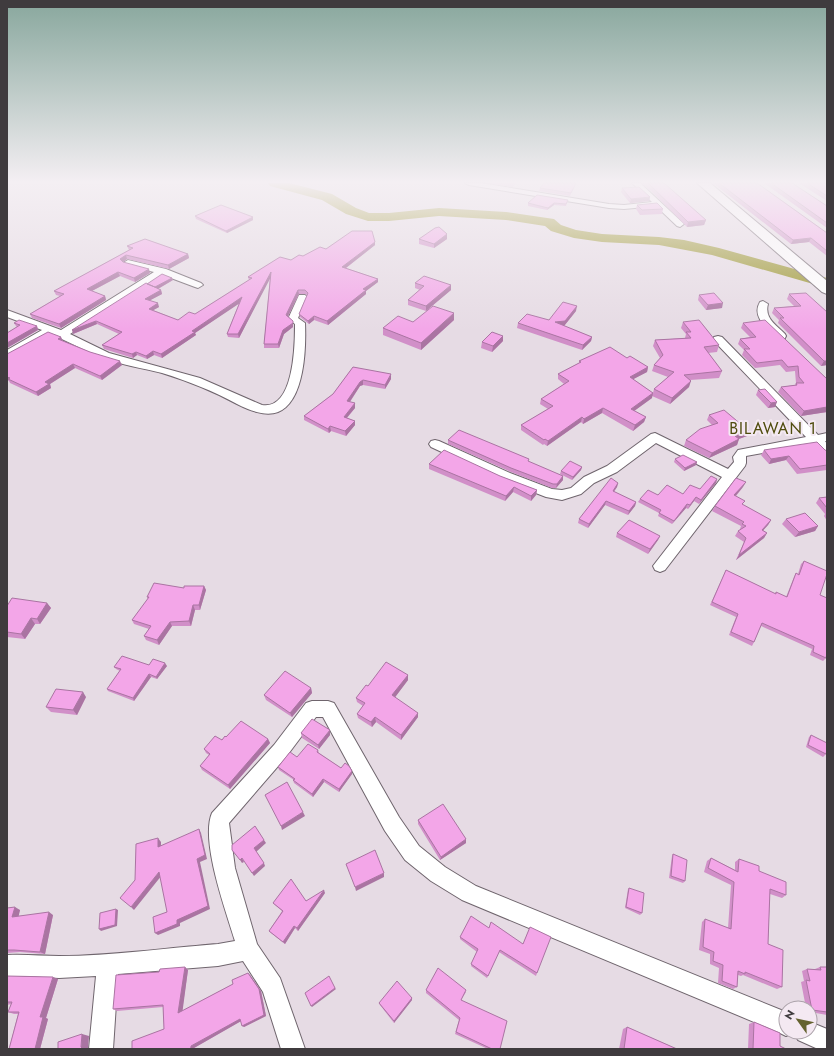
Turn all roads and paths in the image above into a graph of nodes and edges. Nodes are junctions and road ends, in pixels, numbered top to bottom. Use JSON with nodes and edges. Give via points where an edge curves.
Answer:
{"nodes":[{"id":1,"x":760,"y":232,"type":"edge"},
{"id":2,"x":128,"y":263,"type":"edge"},
{"id":3,"x":163,"y":271,"type":"junction"},
{"id":4,"x":198,"y":285,"type":"dead end"},
{"id":5,"x":827,"y":289,"type":"edge"},
{"id":6,"x":302,"y":297,"type":"dead end"},
{"id":7,"x":763,"y":304,"type":"dead end"},
{"id":8,"x":7,"y":313,"type":"edge"},
{"id":9,"x":49,"y":330,"type":"junction"},
{"id":10,"x":62,"y":334,"type":"junction"},
{"id":11,"x":718,"y":339,"type":"dead end"},
{"id":12,"x":788,"y":343,"type":"edge"},
{"id":13,"x":7,"y":356,"type":"edge"},
{"id":14,"x":821,"y":438,"type":"edge"},
{"id":15,"x":435,"y":444,"type":"dead end"},
{"id":16,"x":827,"y":451,"type":"edge"},
{"id":17,"x":730,"y":475,"type":"junction"},
{"id":18,"x":660,"y":566,"type":"dead end"},
{"id":19,"x":248,"y":949,"type":"junction"},
{"id":20,"x":108,"y":964,"type":"junction"},
{"id":21,"x":7,"y":966,"type":"edge"},
{"id":22,"x":778,"y":1021,"type":"edge"},
{"id":23,"x":102,"y":1049,"type":"edge"},
{"id":24,"x":293,"y":1049,"type":"edge"}],
"edges":[{"from":1,"to":5,"type":"highway"},
{"from":2,"to":3,"type":"street"},
{"from":3,"to":4,"type":"street"},
{"from":3,"to":10,"type":"street"},
{"from":6,"to":10,"type":"street","via":[[293,319],[300,323],[300,333],[292,388],[286,401],[275,409],[264,410],[195,380],[104,355]]},
{"from":7,"to":12,"type":"street","via":[[763,317]]},
{"from":8,"to":9,"type":"street"},
{"from":9,"to":10,"type":"street"},
{"from":9,"to":13,"type":"street"},
{"from":11,"to":14,"type":"street"},
{"from":14,"to":16,"type":"street"},
{"from":14,"to":17,"type":"street","via":[[742,454],[738,457],[740,463]]},
{"from":15,"to":17,"type":"street","via":[[505,476],[562,496],[576,491],[589,480],[612,469],[655,437]]},
{"from":17,"to":18,"type":"street"},
{"from":19,"to":20,"type":"street","via":[[218,956]]},
{"from":19,"to":22,"type":"street","via":[[224,862],[219,820],[280,751],[312,709],[328,710],[392,824],[412,853],[438,874],[469,893]]},
{"from":19,"to":24,"type":"street","via":[[272,986]]},
{"from":20,"to":21,"type":"street","via":[[59,967]]},
{"from":20,"to":23,"type":"street"}]}
